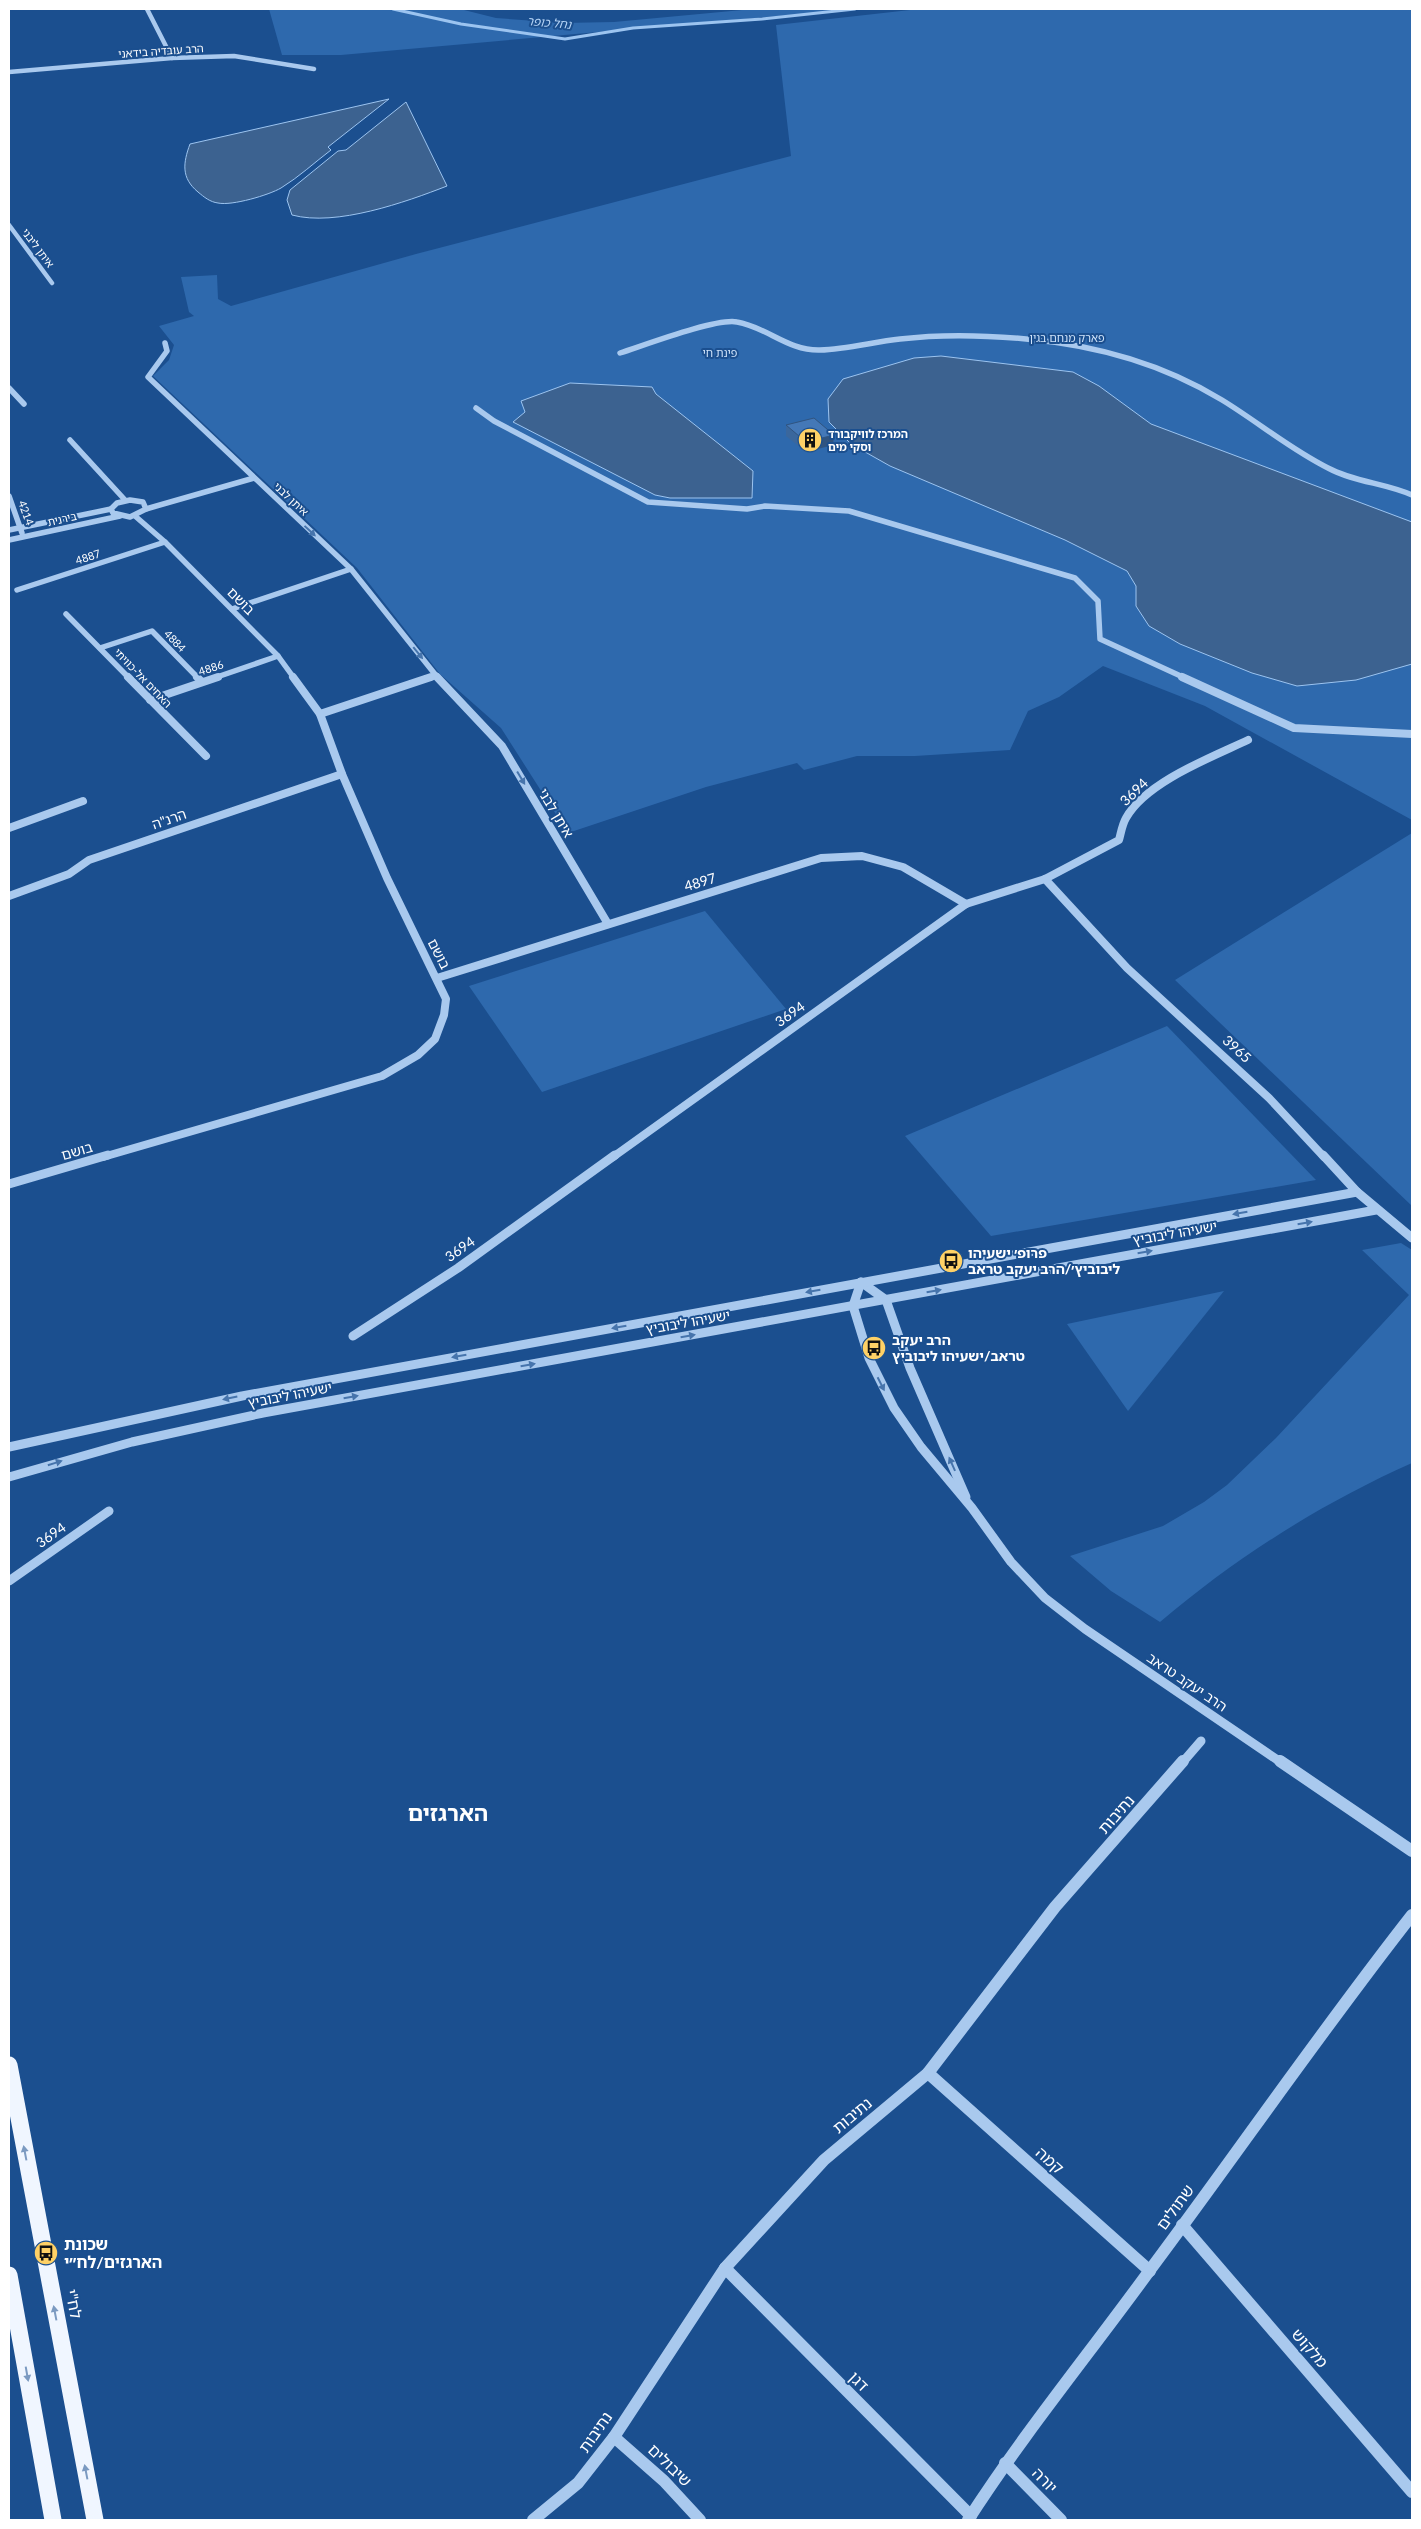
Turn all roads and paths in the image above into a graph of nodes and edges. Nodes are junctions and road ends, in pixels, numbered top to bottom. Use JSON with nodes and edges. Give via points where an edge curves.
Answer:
{"nodes":[{"id":1,"x":147,"y":9,"type":"edge"},
{"id":2,"x":172,"y":58,"type":"junction"},
{"id":3,"x":314,"y":69,"type":"dead end"},
{"id":4,"x":9,"y":72,"type":"edge"},
{"id":5,"x":9,"y":225,"type":"edge"},
{"id":6,"x":52,"y":283,"type":"dead end"},
{"id":7,"x":165,"y":343,"type":"dead end"},
{"id":8,"x":620,"y":353,"type":"dead end"},
{"id":9,"x":9,"y":388,"type":"edge"},
{"id":10,"x":24,"y":404,"type":"dead end"},
{"id":11,"x":476,"y":408,"type":"dead end"},
{"id":12,"x":70,"y":440,"type":"dead end"},
{"id":13,"x":252,"y":475,"type":"junction"},
{"id":14,"x":1412,"y":495,"type":"edge"},
{"id":15,"x":9,"y":496,"type":"edge"},
{"id":16,"x":125,"y":500,"type":"junction"},
{"id":17,"x":145,"y":506,"type":"junction"},
{"id":18,"x":111,"y":508,"type":"junction"},
{"id":19,"x":120,"y":516,"type":"junction"},
{"id":20,"x":135,"y":516,"type":"junction"},
{"id":21,"x":20,"y":528,"type":"junction"},
{"id":22,"x":9,"y":530,"type":"edge"},
{"id":23,"x":24,"y":537,"type":"junction"},
{"id":24,"x":9,"y":540,"type":"edge"},
{"id":25,"x":165,"y":542,"type":"junction"},
{"id":26,"x":351,"y":569,"type":"junction"},
{"id":27,"x":17,"y":590,"type":"dead end"},
{"id":28,"x":232,"y":609,"type":"junction"},
{"id":29,"x":66,"y":614,"type":"dead end"},
{"id":30,"x":100,"y":648,"type":"junction"},
{"id":31,"x":278,"y":656,"type":"junction"},
{"id":32,"x":436,"y":675,"type":"junction"},
{"id":33,"x":202,"y":682,"type":"junction"},
{"id":34,"x":150,"y":700,"type":"junction"},
{"id":35,"x":320,"y":714,"type":"junction"},
{"id":36,"x":1412,"y":734,"type":"edge"},
{"id":37,"x":1248,"y":740,"type":"dead end"},
{"id":38,"x":206,"y":756,"type":"dead end"},
{"id":39,"x":342,"y":774,"type":"junction"},
{"id":40,"x":83,"y":801,"type":"dead end"},
{"id":41,"x":9,"y":828,"type":"edge"},
{"id":42,"x":1045,"y":879,"type":"junction"},
{"id":43,"x":9,"y":896,"type":"edge"},
{"id":44,"x":966,"y":904,"type":"junction"},
{"id":45,"x":608,"y":924,"type":"junction"},
{"id":46,"x":437,"y":978,"type":"junction"},
{"id":47,"x":9,"y":1184,"type":"edge"},
{"id":48,"x":1356,"y":1192,"type":"junction"},
{"id":49,"x":1376,"y":1210,"type":"junction"},
{"id":50,"x":1412,"y":1238,"type":"edge"},
{"id":51,"x":861,"y":1282,"type":"junction"},
{"id":52,"x":886,"y":1300,"type":"junction"},
{"id":53,"x":853,"y":1306,"type":"junction"},
{"id":54,"x":352,"y":1336,"type":"dead end"},
{"id":55,"x":9,"y":1447,"type":"edge"},
{"id":56,"x":9,"y":1477,"type":"edge"},
{"id":57,"x":972,"y":1508,"type":"junction"},
{"id":58,"x":109,"y":1512,"type":"dead end"},
{"id":59,"x":9,"y":1581,"type":"edge"},
{"id":60,"x":1201,"y":1741,"type":"dead end"},
{"id":61,"x":1412,"y":1851,"type":"edge"},
{"id":62,"x":1412,"y":1915,"type":"edge"},
{"id":63,"x":9,"y":2066,"type":"edge"},
{"id":64,"x":928,"y":2073,"type":"junction"},
{"id":65,"x":1182,"y":2225,"type":"junction"},
{"id":66,"x":725,"y":2268,"type":"junction"},
{"id":67,"x":1150,"y":2270,"type":"junction"},
{"id":68,"x":9,"y":2275,"type":"edge"},
{"id":69,"x":614,"y":2438,"type":"junction"},
{"id":70,"x":1005,"y":2463,"type":"junction"},
{"id":71,"x":1412,"y":2492,"type":"edge"},
{"id":72,"x":969,"y":2518,"type":"edge"},
{"id":73,"x":53,"y":2520,"type":"edge"},
{"id":74,"x":95,"y":2520,"type":"edge"},
{"id":75,"x":533,"y":2520,"type":"edge"},
{"id":76,"x":700,"y":2520,"type":"edge"},
{"id":77,"x":1061,"y":2520,"type":"edge"}],
"edges":[{"from":1,"to":2,"type":"street"},
{"from":2,"to":3,"type":"street","name":"הרב עובדיה בידאני","via":[[234,56]]},
{"from":2,"to":4,"type":"street","name":"הרב עובדיה בידאני"},
{"from":5,"to":6,"type":"street","name":"איתן ליבני"},
{"from":7,"to":13,"type":"street","name":"איתן לבני","via":[[167,351],[148,377]]},
{"from":8,"to":14,"type":"street","via":[[734,320],[786,344],[808,349],[965,336],[1031,340],[1100,351],[1139,361],[1198,385],[1285,444],[1343,474]]},
{"from":9,"to":10,"type":"street"},
{"from":11,"to":36,"type":"street","via":[[494,421],[648,502],[746,509],[765,506],[849,511],[1075,578],[1098,600],[1100,639],[1294,728]]},
{"from":12,"to":16,"type":"street"},
{"from":13,"to":17,"type":"street"},
{"from":13,"to":26,"type":"street","name":"איתן לבני","one_way":true},
{"from":15,"to":21,"type":"street","name":"4214"},
{"from":16,"to":17,"type":"street","via":[[135,500]]},
{"from":16,"to":18,"type":"street","name":"בירנית"},
{"from":17,"to":20,"type":"street"},
{"from":18,"to":19,"type":"street"},
{"from":18,"to":21,"type":"street","name":"בירנית"},
{"from":19,"to":20,"type":"street","name":"בירנית"},
{"from":19,"to":23,"type":"street","name":"בירנית"},
{"from":20,"to":25,"type":"street","name":"בושם"},
{"from":21,"to":22,"type":"street","name":"בירנית"},
{"from":21,"to":23,"type":"street","name":"4214"},
{"from":23,"to":24,"type":"street","name":"בירנית"},
{"from":25,"to":27,"type":"street","name":"4887"},
{"from":25,"to":28,"type":"street","name":"בושם"},
{"from":26,"to":28,"type":"street"},
{"from":26,"to":32,"type":"street","name":"איתן לבני","one_way":true},
{"from":28,"to":31,"type":"street","name":"בושם"},
{"from":29,"to":30,"type":"street","name":"האחים אל-כוויתי"},
{"from":30,"to":33,"type":"street","name":"4884","via":[[152,631]]},
{"from":30,"to":34,"type":"street","name":"האחים אל-כוויתי"},
{"from":31,"to":33,"type":"street","name":"4886"},
{"from":31,"to":35,"type":"street","name":"בושם"},
{"from":32,"to":35,"type":"street"},
{"from":32,"to":45,"type":"street","name":"איתן לבני","one_way":true,"via":[[502,746]]},
{"from":33,"to":34,"type":"street","name":"4886"},
{"from":34,"to":38,"type":"street","name":"האחים אל-כוויתי"},
{"from":35,"to":39,"type":"street","name":"בושם"},
{"from":37,"to":42,"type":"street","name":"3694","via":[[1183,771],[1152,791],[1127,816],[1119,840]]},
{"from":39,"to":43,"type":"street","name":"הרנ\"ה","via":[[89,860],[69,874]]},
{"from":39,"to":46,"type":"street","name":"בושם","via":[[387,878]]},
{"from":40,"to":41,"type":"street"},
{"from":42,"to":44,"type":"street","name":"3694"},
{"from":42,"to":48,"type":"street","name":"3965","via":[[1127,968],[1269,1098]]},
{"from":44,"to":45,"type":"street","name":"4897","via":[[903,867],[862,856],[821,858]]},
{"from":44,"to":54,"type":"street","name":"3694","via":[[466,1262]]},
{"from":45,"to":46,"type":"street","name":"4897"},
{"from":46,"to":47,"type":"street","name":"בושם","via":[[446,999],[446,1018],[434,1040],[422,1052],[382,1076]]},
{"from":48,"to":49,"type":"street","name":"3965"},
{"from":48,"to":51,"type":"street","name":"ישעיהו ליבוביץ","one_way":true},
{"from":49,"to":50,"type":"street","name":"3965"},
{"from":52,"to":49,"type":"street","name":"ישעיהו ליבוביץ","one_way":true},
{"from":51,"to":52,"type":"street"},
{"from":51,"to":53,"type":"street"},
{"from":51,"to":55,"type":"street","name":"ישעיהו ליבוביץ","one_way":true,"via":[[242,1396]]},
{"from":52,"to":53,"type":"street","name":"ישעיהו ליבוביץ"},
{"from":57,"to":52,"type":"street","name":"הרב יעקב טראב","one_way":true,"via":[[916,1382]]},
{"from":56,"to":53,"type":"street","name":"ישעיהו ליבוביץ","one_way":true,"via":[[132,1442],[263,1413]]},
{"from":53,"to":57,"type":"street","name":"הרב יעקב טראב","one_way":true,"via":[[869,1358],[894,1408],[921,1447]]},
{"from":57,"to":61,"type":"street","name":"הרב יעקב טראב","via":[[1022,1575],[1064,1614]]},
{"from":58,"to":59,"type":"street","name":"3694"},
{"from":60,"to":64,"type":"street","name":"נתיבות","via":[[1055,1907]]},
{"from":62,"to":65,"type":"street","name":"שתולים","via":[[1348,1996]]},
{"from":74,"to":63,"type":"main road","name":"לח\"י","one_way":true},
{"from":64,"to":66,"type":"street","name":"נתיבות","via":[[824,2160]]},
{"from":64,"to":67,"type":"street","name":"קמה"},
{"from":65,"to":67,"type":"street","name":"שתולים"},
{"from":65,"to":71,"type":"street","name":"מלקוש"},
{"from":66,"to":69,"type":"street","name":"נתיבות"},
{"from":66,"to":72,"type":"street","name":"דגן"},
{"from":67,"to":70,"type":"street","name":"שתולים"},
{"from":68,"to":73,"type":"main road","one_way":true},
{"from":69,"to":75,"type":"street","name":"נתיבות","via":[[578,2483]]},
{"from":69,"to":76,"type":"street","name":"שיבולים","via":[[664,2481]]},
{"from":70,"to":72,"type":"street","name":"שתולים"},
{"from":70,"to":77,"type":"street","name":"יורה"}]}
